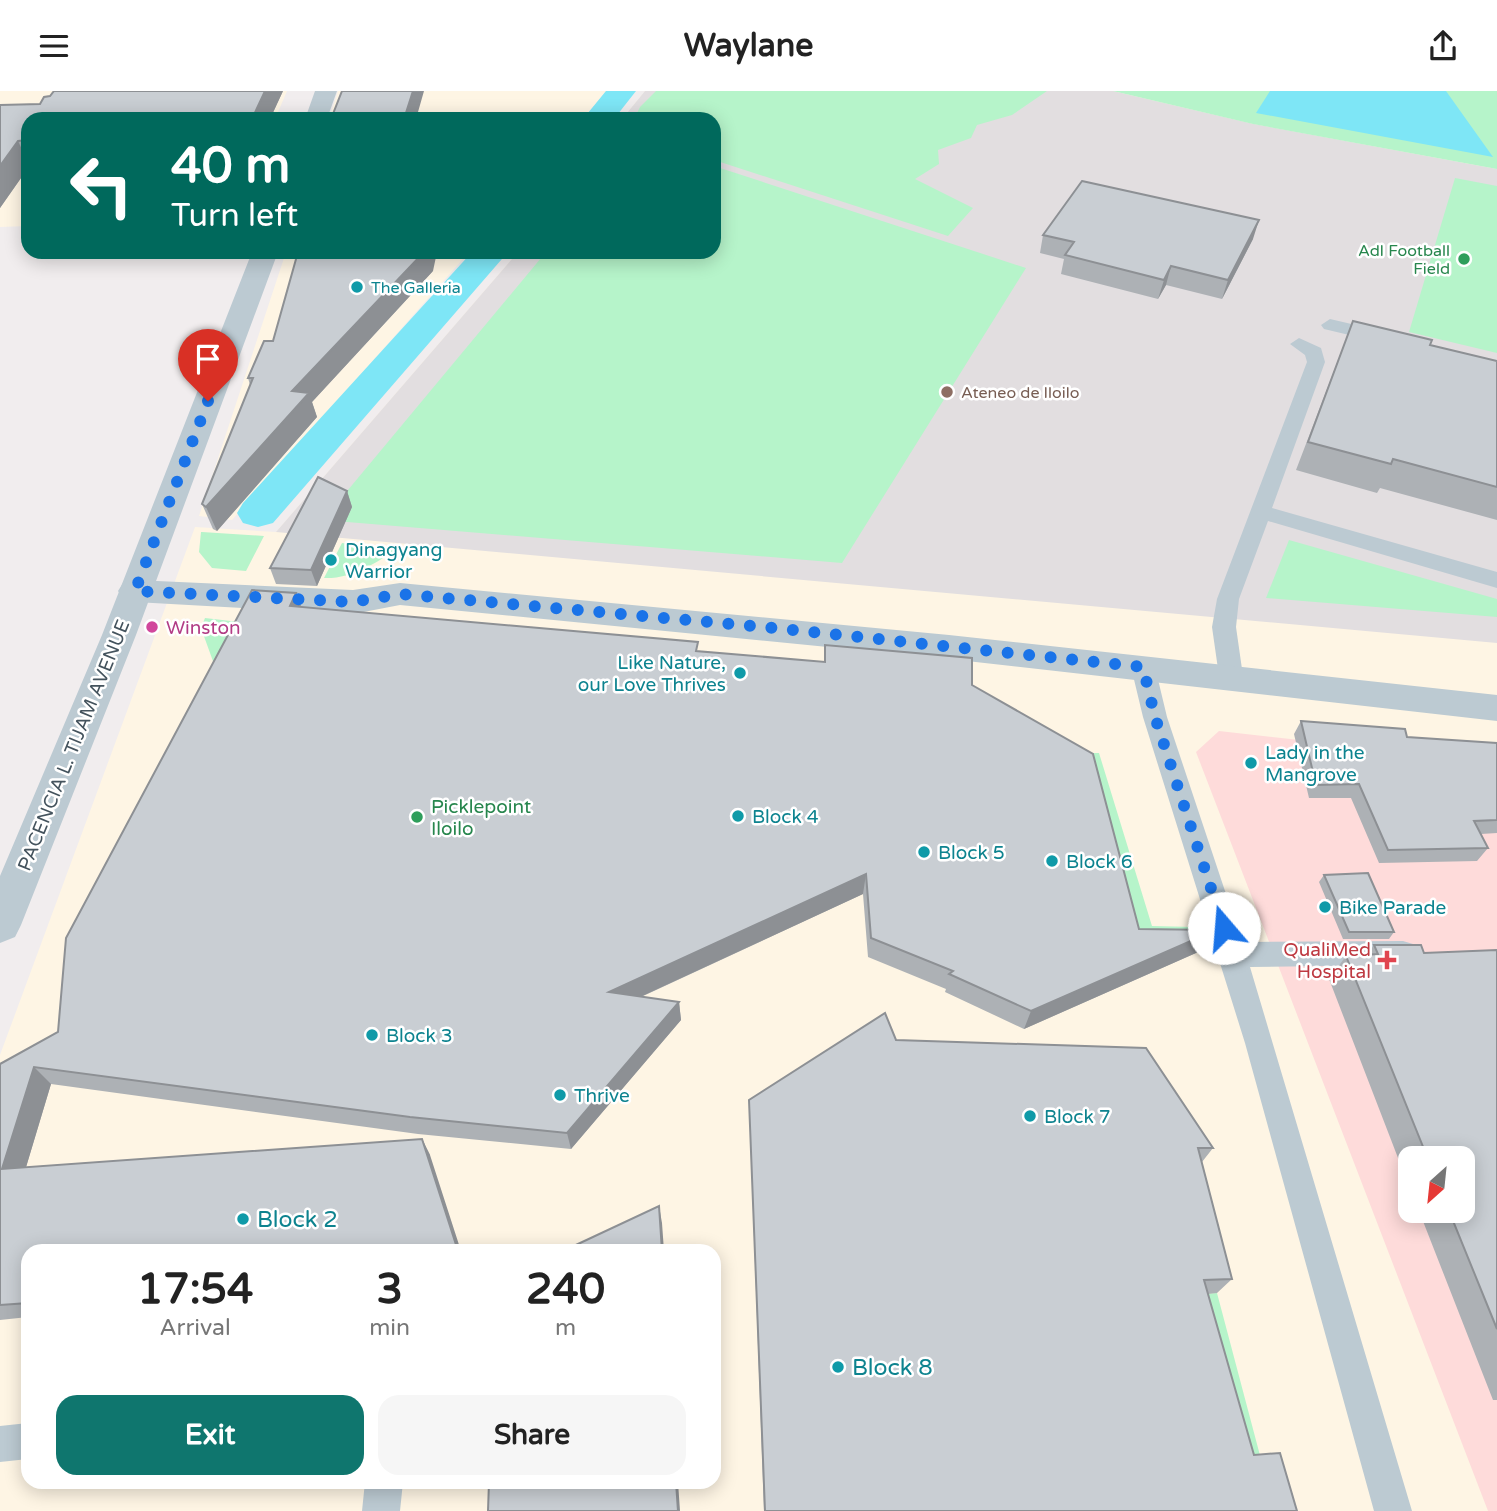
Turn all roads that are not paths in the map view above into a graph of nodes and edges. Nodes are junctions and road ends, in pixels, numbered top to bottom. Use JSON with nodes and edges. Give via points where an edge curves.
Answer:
{"nodes":[{"id":1,"x":326,"y":91,"type":"edge"},
{"id":2,"x":318,"y":112,"type":"edge"},
{"id":3,"x":262,"y":259,"type":"edge"},
{"id":4,"x":1407,"y":343,"type":"edge"},
{"id":5,"x":1299,"y":344,"type":"dead end"},
{"id":6,"x":1317,"y":362,"type":"junction"},
{"id":7,"x":1260,"y":512,"type":"junction"},
{"id":8,"x":1497,"y":580,"type":"edge"},
{"id":9,"x":135,"y":591,"type":"junction"},
{"id":10,"x":1143,"y":667,"type":"junction"},
{"id":11,"x":1231,"y":676,"type":"junction"},
{"id":12,"x":1497,"y":708,"type":"edge"},
{"id":13,"x":0,"y":925,"type":"edge"},
{"id":14,"x":1429,"y":953,"type":"edge"},
{"id":15,"x":1233,"y":955,"type":"junction"},
{"id":16,"x":21,"y":1442,"type":"edge"},
{"id":17,"x":0,"y":1444,"type":"edge"},
{"id":18,"x":383,"y":1489,"type":"edge"},
{"id":19,"x":381,"y":1511,"type":"edge"},
{"id":20,"x":1394,"y":1511,"type":"edge"}],
"edges":[{"from":1,"to":2,"type":"street"},
{"from":3,"to":9,"type":"street","name":"PACENCIA L. TIJAM AVENUE"},
{"from":4,"to":6,"type":"lane","via":[[1331,321]]},
{"from":5,"to":6,"type":"lane","via":[[1314,352]]},
{"from":6,"to":7,"type":"lane"},
{"from":7,"to":8,"type":"lane"},
{"from":7,"to":11,"type":"lane","via":[[1225,610]]},
{"from":9,"to":10,"type":"street","via":[[353,602],[400,594]]},
{"from":9,"to":13,"type":"street","name":"PACENCIA L. TIJAM AVENUE"},
{"from":10,"to":11,"type":"street"},
{"from":10,"to":15,"type":"lane"},
{"from":11,"to":12,"type":"street"},
{"from":14,"to":15,"type":"lane"},
{"from":15,"to":20,"type":"lane"},
{"from":16,"to":17,"type":"lane"},
{"from":18,"to":19,"type":"lane"}]}
